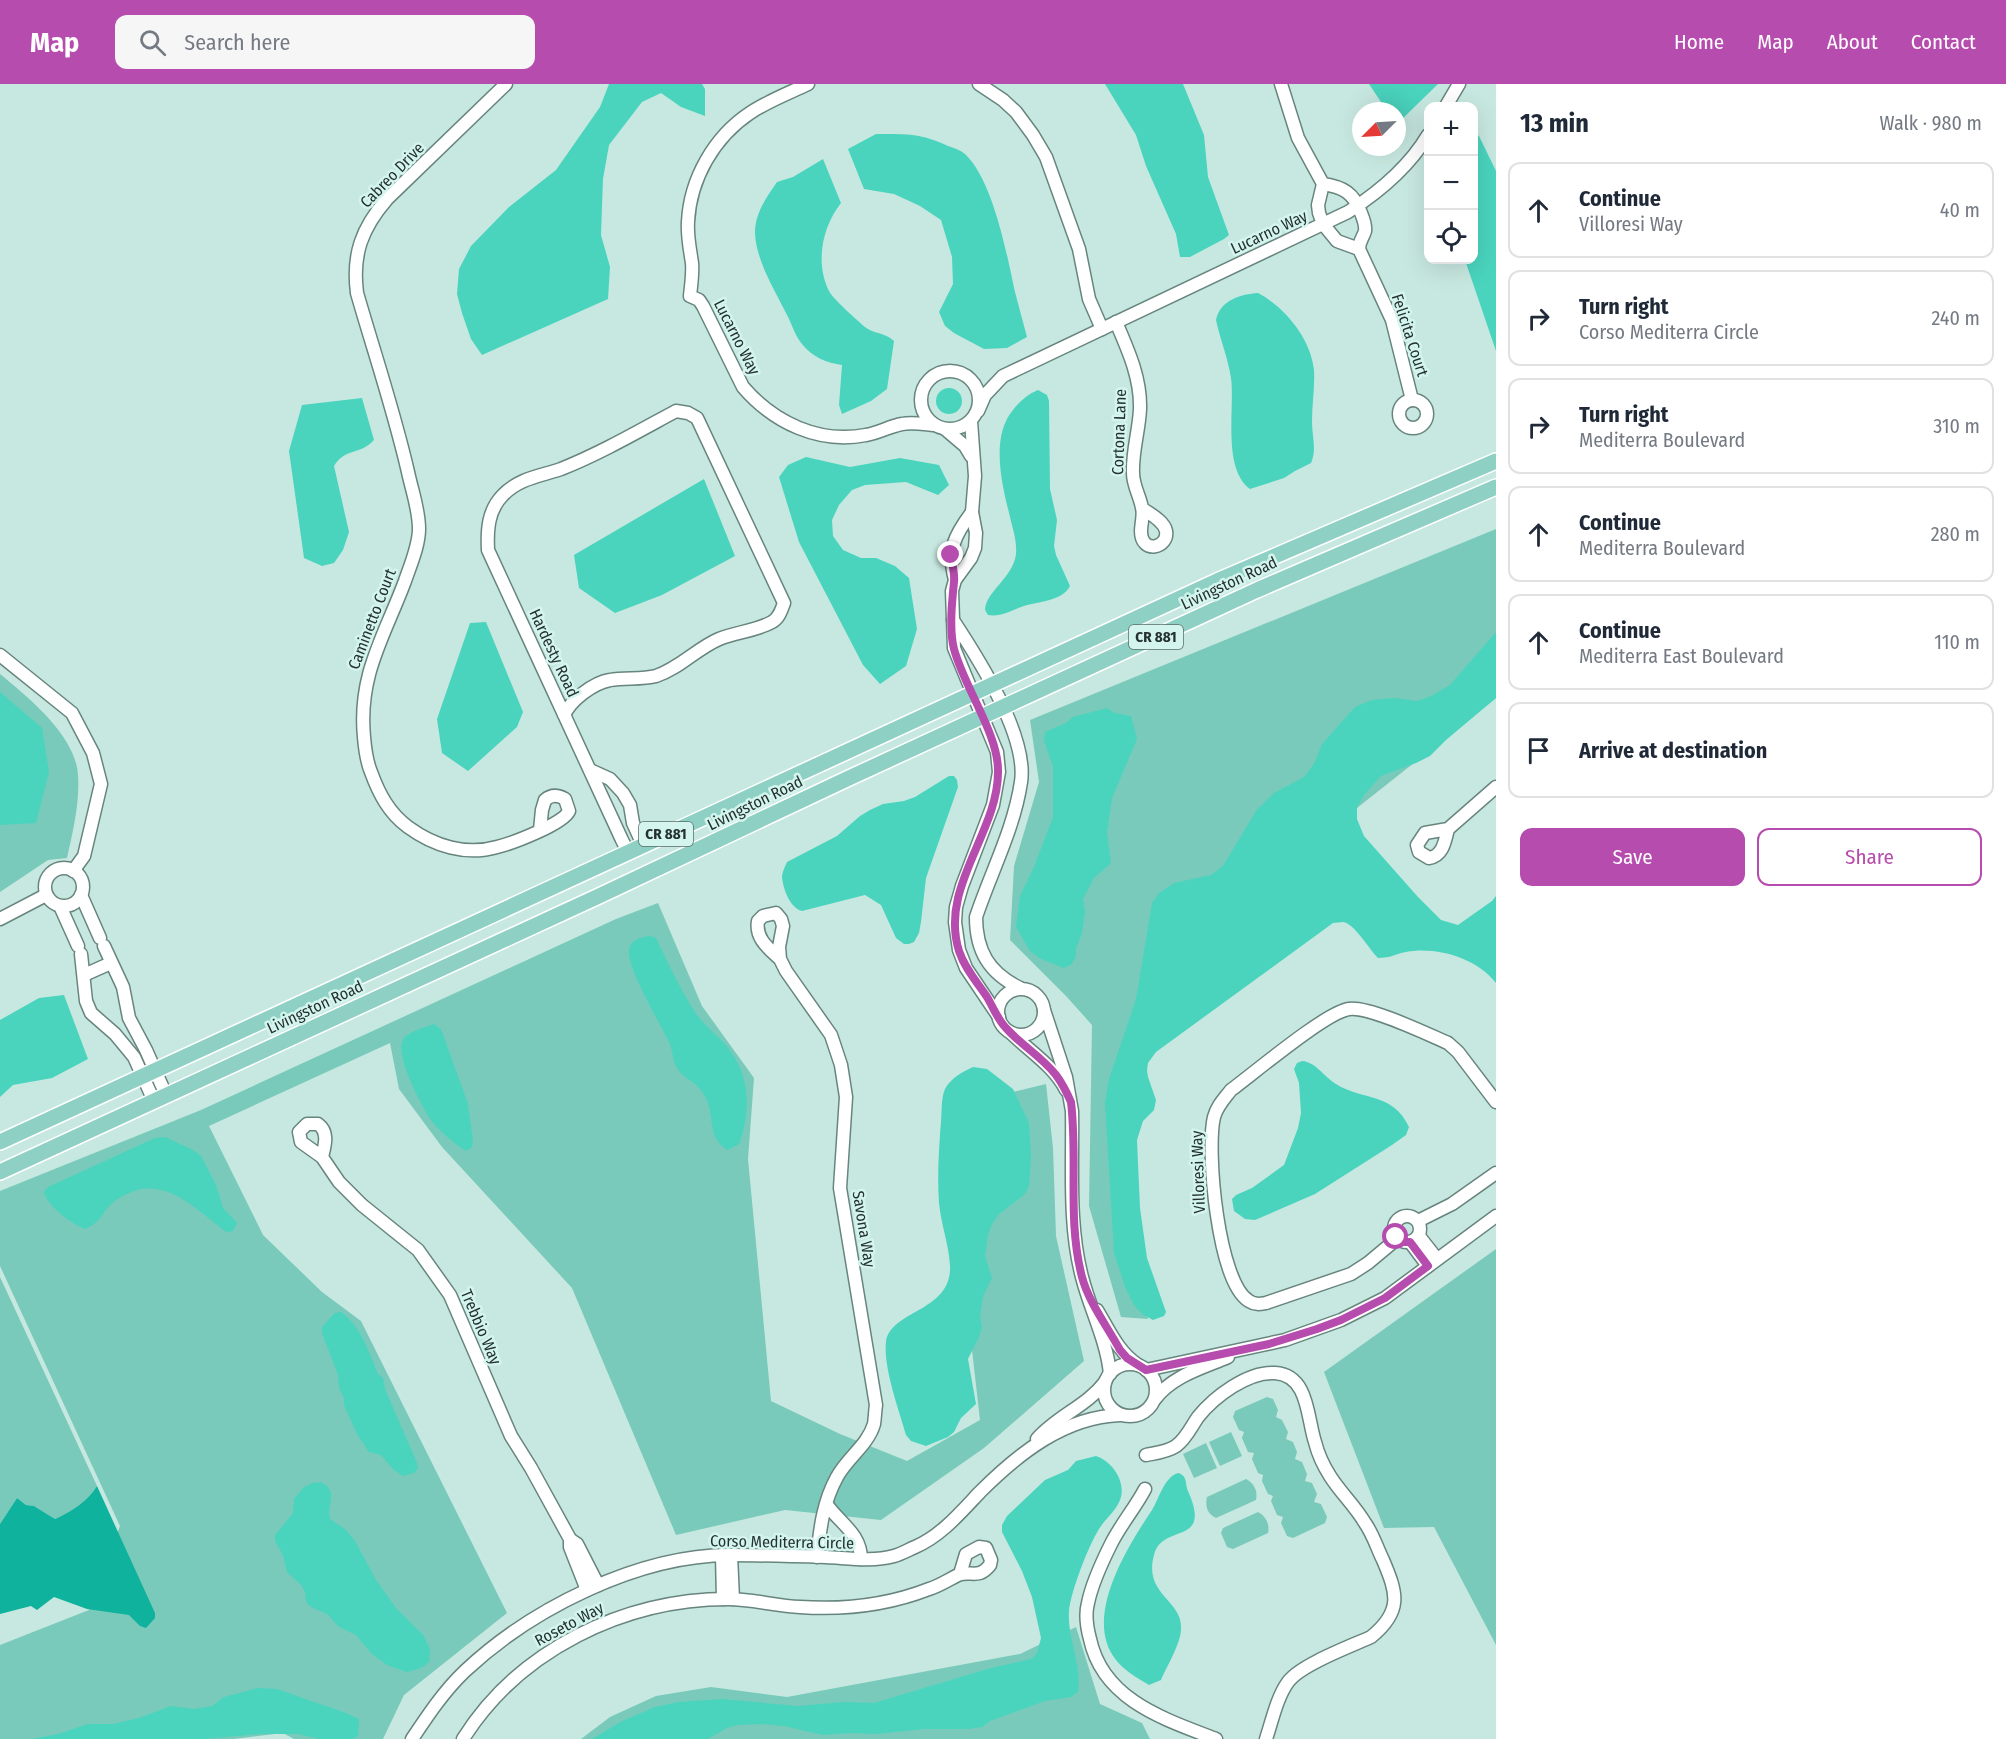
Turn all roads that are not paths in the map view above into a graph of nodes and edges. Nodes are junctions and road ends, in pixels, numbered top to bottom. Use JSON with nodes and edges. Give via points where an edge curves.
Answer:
{"nodes":[{"id":1,"x":506,"y":84,"type":"edge"},
{"id":2,"x":808,"y":84,"type":"edge"},
{"id":3,"x":979,"y":84,"type":"edge"},
{"id":4,"x":1281,"y":84,"type":"edge"},
{"id":5,"x":1459,"y":84,"type":"edge"},
{"id":6,"x":794,"y":88,"type":"edge"},
{"id":7,"x":1448,"y":102,"type":"edge"},
{"id":8,"x":1424,"y":140,"type":"edge"},
{"id":9,"x":1323,"y":184,"type":"junction"},
{"id":10,"x":1359,"y":205,"type":"junction"},
{"id":11,"x":1323,"y":224,"type":"junction"},
{"id":12,"x":1359,"y":249,"type":"junction"},
{"id":13,"x":1116,"y":322,"type":"junction"},
{"id":14,"x":1102,"y":329,"type":"junction"},
{"id":15,"x":966,"y":375,"type":"junction"},
{"id":16,"x":1003,"y":376,"type":"junction"},
{"id":17,"x":920,"y":399,"type":"junction"},
{"id":18,"x":1412,"y":400,"type":"dead end"},
{"id":19,"x":974,"y":416,"type":"junction"},
{"id":20,"x":394,"y":417,"type":"joint"},
{"id":21,"x":900,"y":424,"type":"junction"},
{"id":22,"x":940,"y":427,"type":"junction"},
{"id":23,"x":972,"y":459,"type":"junction"},
{"id":24,"x":1496,"y":461,"type":"edge"},
{"id":25,"x":1496,"y":488,"type":"edge"},
{"id":26,"x":1143,"y":509,"type":"dead end"},
{"id":27,"x":972,"y":512,"type":"junction"},
{"id":28,"x":955,"y":580,"type":"junction"},
{"id":29,"x":953,"y":620,"type":"junction"},
{"id":30,"x":0,"y":655,"type":"edge"},
{"id":31,"x":993,"y":685,"type":"junction"},
{"id":32,"x":972,"y":694,"type":"junction"},
{"id":33,"x":1004,"y":706,"type":"junction"},
{"id":34,"x":564,"y":715,"type":"junction"},
{"id":35,"x":982,"y":717,"type":"junction"},
{"id":36,"x":590,"y":770,"type":"junction"},
{"id":37,"x":1496,"y":787,"type":"edge"},
{"id":38,"x":1448,"y":829,"type":"dead end"},
{"id":39,"x":540,"y":830,"type":"dead end"},
{"id":40,"x":643,"y":845,"type":"junction"},
{"id":41,"x":628,"y":852,"type":"junction"},
{"id":42,"x":73,"y":871,"type":"junction"},
{"id":43,"x":46,"y":895,"type":"junction"},
{"id":44,"x":81,"y":895,"type":"junction"},
{"id":45,"x":60,"y":906,"type":"junction"},
{"id":46,"x":0,"y":919,"type":"edge"},
{"id":47,"x":780,"y":959,"type":"dead end"},
{"id":48,"x":111,"y":963,"type":"junction"},
{"id":49,"x":84,"y":975,"type":"junction"},
{"id":50,"x":1020,"y":988,"type":"junction"},
{"id":51,"x":1044,"y":1010,"type":"junction"},
{"id":52,"x":999,"y":1017,"type":"junction"},
{"id":53,"x":1006,"y":1029,"type":"junction"},
{"id":54,"x":149,"y":1074,"type":"junction"},
{"id":55,"x":160,"y":1098,"type":"junction"},
{"id":56,"x":1071,"y":1102,"type":"junction"},
{"id":57,"x":1496,"y":1102,"type":"edge"},
{"id":58,"x":0,"y":1142,"type":"edge"},
{"id":59,"x":322,"y":1157,"type":"dead end"},
{"id":60,"x":0,"y":1172,"type":"edge"},
{"id":61,"x":1496,"y":1173,"type":"edge"},
{"id":62,"x":1496,"y":1216,"type":"edge"},
{"id":63,"x":1418,"y":1221,"type":"junction"},
{"id":64,"x":1398,"y":1238,"type":"junction"},
{"id":65,"x":1414,"y":1239,"type":"junction"},
{"id":66,"x":1433,"y":1263,"type":"junction"},
{"id":67,"x":1088,"y":1293,"type":"junction"},
{"id":68,"x":1250,"y":1347,"type":"junction"},
{"id":69,"x":1143,"y":1368,"type":"junction"},
{"id":70,"x":1107,"y":1378,"type":"junction"},
{"id":71,"x":1155,"y":1399,"type":"junction"},
{"id":72,"x":1120,"y":1414,"type":"junction"},
{"id":73,"x":1031,"y":1446,"type":"junction"},
{"id":74,"x":1146,"y":1455,"type":"dead end"},
{"id":75,"x":1145,"y":1489,"type":"dead end"},
{"id":76,"x":827,"y":1505,"type":"junction"},
{"id":77,"x":727,"y":1555,"type":"junction"},
{"id":78,"x":817,"y":1557,"type":"junction"},
{"id":79,"x":861,"y":1559,"type":"junction"},
{"id":80,"x":960,"y":1574,"type":"dead end"},
{"id":81,"x":592,"y":1587,"type":"junction"},
{"id":82,"x":728,"y":1599,"type":"junction"},
{"id":83,"x":412,"y":1739,"type":"edge"},
{"id":84,"x":463,"y":1739,"type":"edge"},
{"id":85,"x":1216,"y":1739,"type":"edge"},
{"id":86,"x":1266,"y":1739,"type":"edge"}],
"edges":[{"from":1,"to":20,"type":"street","name":"Cabreo Drive","via":[[387,199],[374,214],[359,247],[357,293]]},
{"from":2,"to":6,"type":"street","name":"Lucarno Way"},
{"from":3,"to":14,"type":"street","via":[[1016,112],[1046,157],[1079,249],[1089,299]]},
{"from":4,"to":9,"type":"street","via":[[1298,138]]},
{"from":5,"to":7,"type":"street"},
{"from":6,"to":21,"type":"street","name":"Lucarno Way","via":[[737,122],[702,167],[689,214],[690,296],[704,306],[743,387],[776,418],[808,432],[838,438],[868,435]]},
{"from":8,"to":10,"type":"street","name":"Lucarno Way","via":[[1386,184]]},
{"from":9,"to":10,"type":"street","via":[[1341,188]]},
{"from":9,"to":11,"type":"street","via":[[1318,205]]},
{"from":10,"to":11,"type":"street","name":"Lucarno Way"},
{"from":10,"to":12,"type":"street","via":[[1365,229]]},
{"from":11,"to":12,"type":"street","via":[[1336,241]]},
{"from":11,"to":13,"type":"street","name":"Lucarno Way"},
{"from":12,"to":18,"type":"street","name":"Felicita Court","via":[[1392,320]]},
{"from":13,"to":14,"type":"street","name":"Lucarno Way"},
{"from":13,"to":26,"type":"street","name":"Cortona Lane","via":[[1132,359],[1138,386],[1140,411],[1133,472]]},
{"from":14,"to":16,"type":"street","name":"Lucarno Way"},
{"from":15,"to":16,"type":"street","name":"Lucarno Way"},
{"from":15,"to":17,"type":"street","via":[[951,370],[936,374],[925,384]]},
{"from":15,"to":19,"type":"street","via":[[980,401]]},
{"from":16,"to":19,"type":"street","name":"Lucarno Way","via":[[985,395]]},
{"from":17,"to":21,"type":"street"},
{"from":17,"to":22,"type":"street","via":[[923,412]]},
{"from":19,"to":22,"type":"street","via":[[959,428]]},
{"from":19,"to":23,"type":"street"},
{"from":20,"to":39,"type":"street","name":"Caminetto Court","via":[[417,507],[419,531],[411,564],[364,690],[366,760],[380,795],[398,819],[422,837],[446,847],[488,849]]},
{"from":21,"to":22,"type":"street","name":"Lucarno Way"},
{"from":22,"to":23,"type":"street","via":[[965,446]]},
{"from":23,"to":27,"type":"street"},
{"from":24,"to":31,"type":"main road","name":"Livingston Road","number":"CR 881","via":[[1216,581]]},
{"from":25,"to":33,"type":"main road","name":"Livingston Road","number":"CR 881","via":[[1285,577]]},
{"from":27,"to":28,"type":"street","via":[[954,539],[951,555]]},
{"from":27,"to":28,"type":"street","via":[[975,548]]},
{"from":28,"to":29,"type":"street"},
{"from":29,"to":31,"type":"street"},
{"from":29,"to":32,"type":"street","via":[[954,648]]},
{"from":30,"to":42,"type":"street","via":[[72,713],[93,753],[101,784],[84,855]]},
{"from":31,"to":32,"type":"main road","name":"Livingston Road","number":"CR 881"},
{"from":31,"to":33,"type":"street"},
{"from":32,"to":35,"type":"street"},
{"from":32,"to":40,"type":"main road","name":"Livingston Road","number":"CR 881"},
{"from":33,"to":35,"type":"main road","name":"Livingston Road","number":"CR 881"},
{"from":33,"to":50,"type":"street","via":[[1019,748],[1022,780],[976,917],[976,932],[987,961],[1000,977]]},
{"from":34,"to":34,"type":"street","name":"Hardesty Road","via":[[488,550],[487,531],[493,508],[518,483],[562,468],[676,411],[688,413],[697,418],[783,603],[780,614],[772,621],[721,638],[674,669],[653,676],[608,680],[569,705]]},
{"from":34,"to":36,"type":"street","name":"Hardesty Road"},
{"from":35,"to":52,"type":"street","via":[[997,752],[997,789],[962,886],[955,922],[966,968]]},
{"from":35,"to":55,"type":"main road","name":"Livingston Road","number":"CR 881"},
{"from":36,"to":40,"type":"street","via":[[610,779],[623,792]]},
{"from":36,"to":41,"type":"street","name":"Hardesty Road"},
{"from":37,"to":38,"type":"street"},
{"from":40,"to":41,"type":"main road","name":"Livingston Road","number":"CR 881"},
{"from":41,"to":54,"type":"main road","name":"Livingston Road","number":"CR 881"},
{"from":42,"to":43,"type":"street","via":[[62,868],[51,873],[45,883]]},
{"from":42,"to":44,"type":"street","via":[[82,885]]},
{"from":43,"to":45,"type":"street"},
{"from":43,"to":46,"type":"street"},
{"from":44,"to":45,"type":"street","via":[[72,904]]},
{"from":44,"to":48,"type":"street"},
{"from":45,"to":49,"type":"street","via":[[80,950]]},
{"from":47,"to":76,"type":"street","name":"Savona Way","via":[[831,1035],[841,1065],[846,1097],[840,1188],[876,1405],[874,1424],[866,1441],[838,1474]]},
{"from":48,"to":49,"type":"street"},
{"from":48,"to":54,"type":"street","via":[[123,987],[129,1018],[146,1050]]},
{"from":49,"to":54,"type":"street","via":[[86,1000],[92,1013]]},
{"from":50,"to":51,"type":"street","via":[[1034,992]]},
{"from":50,"to":52,"type":"street","via":[[1003,998]]},
{"from":51,"to":53,"type":"street","via":[[1041,1025],[1028,1034]]},
{"from":51,"to":56,"type":"street"},
{"from":52,"to":53,"type":"street"},
{"from":53,"to":56,"type":"street","via":[[1055,1073]]},
{"from":54,"to":55,"type":"street"},
{"from":54,"to":58,"type":"main road","name":"Livingston Road","number":"CR 881"},
{"from":55,"to":60,"type":"main road","name":"Livingston Road","number":"CR 881"},
{"from":56,"to":67,"type":"street","via":[[1075,1237]]},
{"from":57,"to":64,"type":"street","name":"Villoresi Way","via":[[1448,1043],[1365,1010],[1348,1009],[1332,1015],[1292,1044],[1231,1090],[1217,1107],[1213,1179],[1217,1225],[1235,1285],[1248,1301],[1266,1303],[1351,1274]]},
{"from":59,"to":81,"type":"street","name":"Trebbio Way","via":[[362,1205],[418,1250],[450,1295],[511,1436],[570,1539],[577,1544]]},
{"from":61,"to":63,"type":"street","name":"Villoresi Way","via":[[1452,1204]]},
{"from":62,"to":66,"type":"street","name":"Corso Mediterra Circle"},
{"from":63,"to":64,"type":"street","name":"Villoresi Way","via":[[1410,1216],[1398,1220],[1394,1228]]},
{"from":63,"to":65,"type":"street","via":[[1421,1228]]},
{"from":64,"to":65,"type":"street","via":[[1404,1242]]},
{"from":65,"to":66,"type":"street"},
{"from":66,"to":68,"type":"street","name":"Corso Mediterra Circle","via":[[1385,1298],[1341,1320],[1285,1340]]},
{"from":67,"to":69,"type":"street","via":[[1120,1350]]},
{"from":67,"to":70,"type":"street","via":[[1106,1349]]},
{"from":68,"to":69,"type":"street","name":"Corso Mediterra Circle"},
{"from":68,"to":71,"type":"street","name":"Corso Mediterra Circle","via":[[1177,1380]]},
{"from":69,"to":70,"type":"street","name":"Corso Mediterra Circle","via":[[1123,1365]]},
{"from":69,"to":71,"type":"street","via":[[1155,1383]]},
{"from":70,"to":72,"type":"street","via":[[1104,1390],[1108,1405]]},
{"from":70,"to":73,"type":"street","name":"Corso Mediterra Circle","via":[[1092,1397],[1060,1417]]},
{"from":71,"to":72,"type":"street","name":"Corso Mediterra Circle","via":[[1137,1416]]},
{"from":72,"to":73,"type":"street","name":"Corso Mediterra Circle","via":[[1084,1421]]},
{"from":73,"to":79,"type":"street","name":"Corso Mediterra Circle","via":[[958,1517],[919,1546],[894,1556]]},
{"from":74,"to":86,"type":"street","via":[[1184,1440],[1211,1403],[1237,1384],[1270,1373],[1287,1376],[1302,1391],[1325,1467],[1365,1522],[1394,1585],[1391,1614],[1379,1631],[1290,1679]]},
{"from":75,"to":85,"type":"street","via":[[1112,1543],[1092,1589],[1087,1619],[1092,1648],[1102,1671],[1129,1699],[1159,1718]]},
{"from":76,"to":78,"type":"street","name":"Savona Way","via":[[821,1520]]},
{"from":76,"to":79,"type":"street","via":[[856,1538]]},
{"from":77,"to":78,"type":"street","name":"Corso Mediterra Circle"},
{"from":77,"to":81,"type":"street","name":"Corso Mediterra Circle","via":[[663,1563]]},
{"from":77,"to":82,"type":"street"},
{"from":78,"to":79,"type":"street","name":"Corso Mediterra Circle"},
{"from":80,"to":82,"type":"street","name":"Roseto Way","via":[[899,1599],[837,1609]]},
{"from":81,"to":83,"type":"street","name":"Corso Mediterra Circle","via":[[550,1609],[489,1650],[440,1697]]},
{"from":82,"to":84,"type":"street","name":"Roseto Way","via":[[656,1607],[611,1619],[572,1638],[515,1678]]}]}
